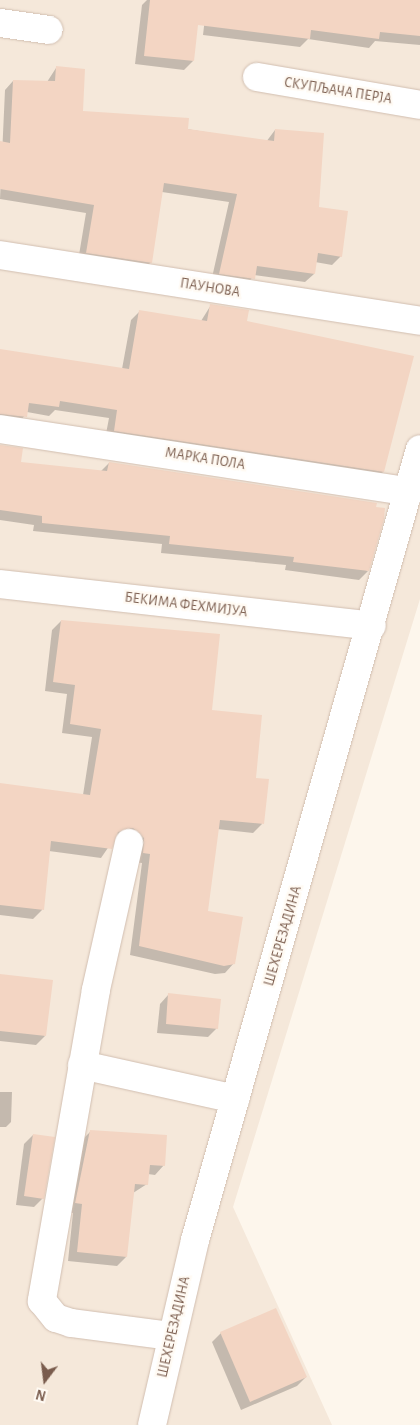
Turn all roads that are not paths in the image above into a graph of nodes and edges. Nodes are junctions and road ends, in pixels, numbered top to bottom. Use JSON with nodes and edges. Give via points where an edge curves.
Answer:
{"nodes":[{"id":1,"x":0,"y":23,"type":"edge"},
{"id":2,"x":49,"y":30,"type":"dead end"},
{"id":3,"x":257,"y":78,"type":"dead end"},
{"id":4,"x":420,"y":105,"type":"edge"},
{"id":5,"x":0,"y":255,"type":"edge"},
{"id":6,"x":420,"y":321,"type":"edge"},
{"id":7,"x":0,"y":429,"type":"edge"},
{"id":8,"x":420,"y":450,"type":"edge"},
{"id":9,"x":410,"y":492,"type":"junction"},
{"id":10,"x":0,"y":584,"type":"edge"},
{"id":11,"x":372,"y":626,"type":"junction"},
{"id":12,"x":129,"y":843,"type":"dead end"},
{"id":13,"x":82,"y":1065,"type":"junction"},
{"id":14,"x":235,"y":1098,"type":"junction"},
{"id":15,"x":171,"y":1336,"type":"junction"},
{"id":16,"x":152,"y":1425,"type":"edge"}],
"edges":[{"from":1,"to":2,"type":"street"},
{"from":3,"to":4,"type":"street","name":"СКУПЉАЧА ПЕРЈА"},
{"from":5,"to":6,"type":"street","name":"ПАУНОВА"},
{"from":7,"to":9,"type":"street","name":"МАРКА ПОЛА"},
{"from":8,"to":9,"type":"street","name":"ШЕХЕРЕЗАДИНА"},
{"from":9,"to":11,"type":"street","name":"ШЕХЕРЕЗАДИНА"},
{"from":10,"to":11,"type":"street","name":"БЕКИМА ФЕХМИЈУА"},
{"from":11,"to":14,"type":"street","name":"ШЕХЕРЕЗАДИНА"},
{"from":12,"to":13,"type":"street"},
{"from":13,"to":14,"type":"street"},
{"from":13,"to":15,"type":"street","via":[[42,1301],[56,1318],[71,1323]]},
{"from":14,"to":15,"type":"street","name":"ШЕХЕРЕЗАДИНА"},
{"from":15,"to":16,"type":"street","name":"ШЕХЕРЕЗАДИНА"}]}
